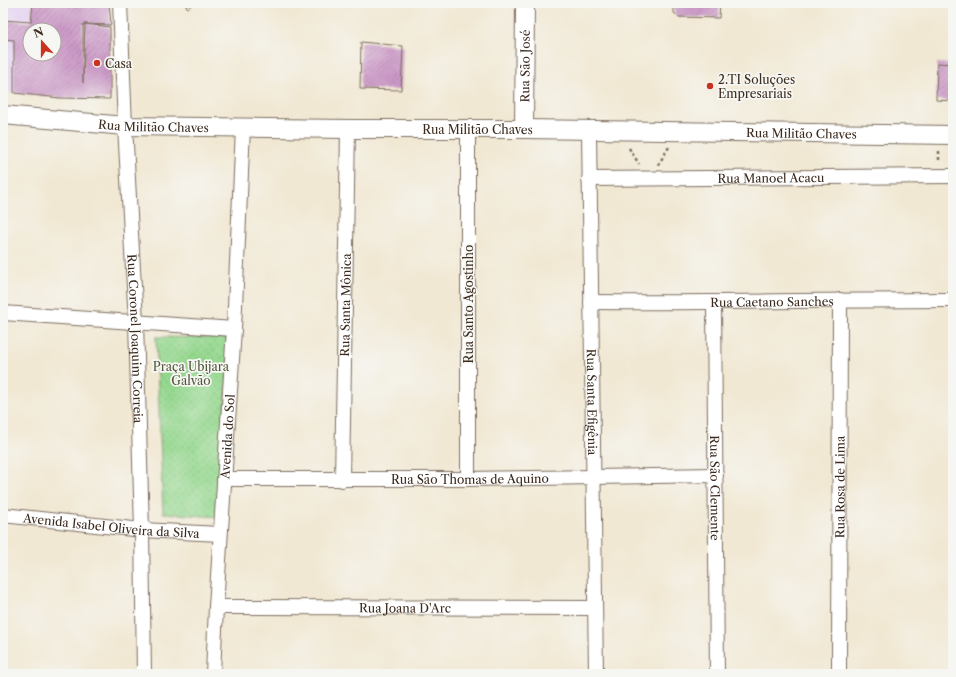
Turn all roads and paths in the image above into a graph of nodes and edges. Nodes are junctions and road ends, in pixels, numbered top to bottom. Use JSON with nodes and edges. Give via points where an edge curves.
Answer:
{"nodes":[{"id":1,"x":120,"y":3,"type":"edge"},
{"id":2,"x":525,"y":3,"type":"edge"},
{"id":3,"x":3,"y":115,"type":"edge"},
{"id":4,"x":125,"y":126,"type":"junction"},
{"id":5,"x":243,"y":128,"type":"junction"},
{"id":6,"x":348,"y":129,"type":"junction"},
{"id":7,"x":468,"y":129,"type":"junction"},
{"id":8,"x":524,"y":129,"type":"junction"},
{"id":9,"x":590,"y":130,"type":"junction"},
{"id":10,"x":618,"y":130,"type":"junction"},
{"id":11,"x":678,"y":131,"type":"junction"},
{"id":12,"x":946,"y":135,"type":"edge"},
{"id":13,"x":939,"y":175,"type":"junction"},
{"id":14,"x":953,"y":176,"type":"edge"},
{"id":15,"x":589,"y":179,"type":"junction"},
{"id":16,"x":649,"y":179,"type":"junction"},
{"id":17,"x":840,"y":300,"type":"junction"},
{"id":18,"x":953,"y":300,"type":"edge"},
{"id":19,"x":591,"y":302,"type":"junction"},
{"id":20,"x":714,"y":303,"type":"junction"},
{"id":21,"x":3,"y":313,"type":"edge"},
{"id":22,"x":136,"y":322,"type":"junction"},
{"id":23,"x":234,"y":329,"type":"junction"},
{"id":24,"x":716,"y":475,"type":"junction"},
{"id":25,"x":593,"y":477,"type":"junction"},
{"id":26,"x":224,"y":479,"type":"junction"},
{"id":27,"x":468,"y":479,"type":"junction"},
{"id":28,"x":342,"y":480,"type":"junction"},
{"id":29,"x":3,"y":515,"type":"edge"},
{"id":30,"x":142,"y":530,"type":"junction"},
{"id":31,"x":220,"y":534,"type":"junction"},
{"id":32,"x":216,"y":607,"type":"junction"},
{"id":33,"x":595,"y":608,"type":"junction"},
{"id":34,"x":144,"y":674,"type":"edge"},
{"id":35,"x":213,"y":674,"type":"edge"},
{"id":36,"x":596,"y":674,"type":"edge"},
{"id":37,"x":718,"y":674,"type":"edge"},
{"id":38,"x":839,"y":674,"type":"edge"}],
"edges":[{"from":1,"to":4,"type":"street","name":"Rua Coronel Joaquim Correia"},
{"from":2,"to":8,"type":"street","name":"Rua São José"},
{"from":3,"to":4,"type":"street","name":"Rua Militão Chaves"},
{"from":4,"to":5,"type":"street","name":"Rua Militão Chaves"},
{"from":4,"to":22,"type":"street","name":"Rua Coronel Joaquim Correia"},
{"from":5,"to":6,"type":"street","name":"Rua Militão Chaves"},
{"from":5,"to":23,"type":"street","name":"Avenida do Sol"},
{"from":6,"to":7,"type":"street","name":"Rua Militão Chaves"},
{"from":6,"to":28,"type":"street","name":"Rua Santa Mônica"},
{"from":7,"to":8,"type":"street","name":"Rua Militão Chaves"},
{"from":7,"to":27,"type":"street","name":"Rua Santo Agostinho"},
{"from":8,"to":9,"type":"street","name":"Rua Militão Chaves"},
{"from":9,"to":10,"type":"street","name":"Rua Militão Chaves"},
{"from":9,"to":15,"type":"street","name":"Rua Santa Efigênia"},
{"from":10,"to":11,"type":"street","name":"Rua Militão Chaves"},
{"from":10,"to":16,"type":"path"},
{"from":11,"to":12,"type":"street","name":"Rua Militão Chaves"},
{"from":11,"to":16,"type":"path"},
{"from":12,"to":13,"type":"path"},
{"from":13,"to":14,"type":"street","name":"Rua Manoel Acacu"},
{"from":13,"to":16,"type":"street","name":"Rua Manoel Acacu"},
{"from":15,"to":16,"type":"street","name":"Rua Manoel Acacu"},
{"from":15,"to":19,"type":"street","name":"Rua Santa Efigênia"},
{"from":17,"to":18,"type":"street","name":"Rua Caetano Sanches"},
{"from":17,"to":20,"type":"street","name":"Rua Caetano Sanches"},
{"from":17,"to":38,"type":"street","name":"Rua Rosa de Lima"},
{"from":19,"to":20,"type":"street","name":"Rua Caetano Sanches"},
{"from":19,"to":25,"type":"street","name":"Rua Santa Efigênia"},
{"from":20,"to":24,"type":"street","name":"Rua São Clemente"},
{"from":21,"to":22,"type":"street"},
{"from":22,"to":23,"type":"street"},
{"from":22,"to":30,"type":"street","name":"Rua Coronel Joaquim Correia"},
{"from":23,"to":26,"type":"street","name":"Avenida do Sol"},
{"from":24,"to":25,"type":"street","name":"Rua São Thomas de Aquino"},
{"from":24,"to":37,"type":"street","name":"Rua São Clemente"},
{"from":25,"to":27,"type":"street","name":"Rua São Thomas de Aquino"},
{"from":25,"to":33,"type":"street","name":"Rua Santa Efigênia"},
{"from":26,"to":28,"type":"street","name":"Rua São Thomas de Aquino"},
{"from":26,"to":31,"type":"street","name":"Avenida do Sol"},
{"from":27,"to":28,"type":"street","name":"Rua São Thomas de Aquino"},
{"from":29,"to":30,"type":"street","name":"Avenida Isabel Oliveira da Silva"},
{"from":30,"to":31,"type":"street","name":"Avenida Isabel Oliveira da Silva"},
{"from":30,"to":34,"type":"street","name":"Rua Coronel Joaquim Correia"},
{"from":31,"to":32,"type":"street","name":"Avenida do Sol"},
{"from":32,"to":33,"type":"street","name":"Rua Joana D'Arc"},
{"from":32,"to":35,"type":"street","name":"Avenida do Sol"},
{"from":33,"to":36,"type":"street","name":"Rua Santa Efigênia"}]}
